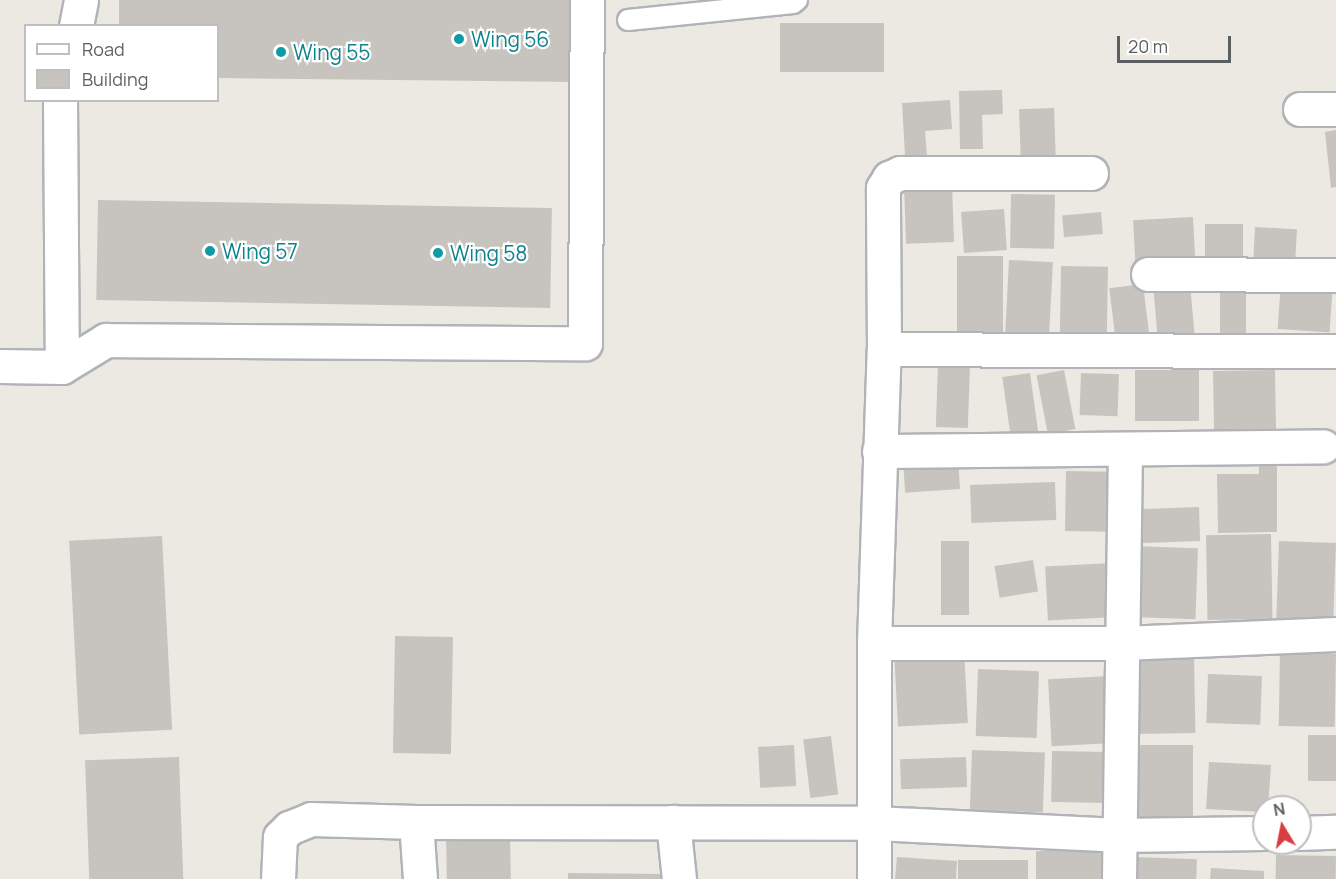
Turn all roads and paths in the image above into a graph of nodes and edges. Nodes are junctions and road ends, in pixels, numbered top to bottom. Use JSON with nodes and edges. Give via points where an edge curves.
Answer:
{"nodes":[{"id":1,"x":81,"y":0,"type":"edge"},
{"id":2,"x":587,"y":0,"type":"edge"},
{"id":3,"x":797,"y":0,"type":"edge"},
{"id":4,"x":628,"y":20,"type":"dead end"},
{"id":5,"x":76,"y":24,"type":"edge"},
{"id":6,"x":60,"y":102,"type":"edge"},
{"id":7,"x":1300,"y":109,"type":"dead end"},
{"id":8,"x":1336,"y":109,"type":"edge"},
{"id":9,"x":1091,"y":173,"type":"dead end"},
{"id":10,"x":1148,"y":274,"type":"dead end"},
{"id":11,"x":1336,"y":275,"type":"edge"},
{"id":12,"x":884,"y":349,"type":"junction"},
{"id":13,"x":1336,"y":351,"type":"edge"},
{"id":14,"x":0,"y":366,"type":"edge"},
{"id":15,"x":62,"y":367,"type":"junction"},
{"id":16,"x":1323,"y":446,"type":"dead end"},
{"id":17,"x":1125,"y":449,"type":"junction"},
{"id":18,"x":879,"y":451,"type":"junction"},
{"id":19,"x":1336,"y":634,"type":"edge"},
{"id":20,"x":874,"y":643,"type":"junction"},
{"id":21,"x":1123,"y":643,"type":"junction"},
{"id":22,"x":416,"y":822,"type":"junction"},
{"id":23,"x":673,"y":822,"type":"junction"},
{"id":24,"x":875,"y":823,"type":"junction"},
{"id":25,"x":1336,"y":832,"type":"edge"},
{"id":26,"x":1252,"y":833,"type":"edge"},
{"id":27,"x":1312,"y":833,"type":"edge"},
{"id":28,"x":1118,"y":835,"type":"junction"},
{"id":29,"x":278,"y":879,"type":"edge"},
{"id":30,"x":420,"y":879,"type":"edge"},
{"id":31,"x":679,"y":879,"type":"edge"},
{"id":32,"x":874,"y":879,"type":"edge"},
{"id":33,"x":1119,"y":879,"type":"edge"}],
"edges":[{"from":1,"to":5,"type":"street"},
{"from":2,"to":15,"type":"street","via":[[585,343],[106,340]]},
{"from":3,"to":4,"type":"lane"},
{"from":6,"to":15,"type":"street"},
{"from":7,"to":8,"type":"street"},
{"from":9,"to":12,"type":"street","via":[[900,173],[889,178],[883,188]]},
{"from":10,"to":11,"type":"street"},
{"from":12,"to":13,"type":"street"},
{"from":12,"to":18,"type":"street"},
{"from":14,"to":15,"type":"street"},
{"from":16,"to":17,"type":"street"},
{"from":17,"to":18,"type":"street"},
{"from":17,"to":21,"type":"street"},
{"from":18,"to":20,"type":"street"},
{"from":19,"to":21,"type":"street"},
{"from":20,"to":21,"type":"street"},
{"from":20,"to":24,"type":"street"},
{"from":21,"to":28,"type":"street"},
{"from":22,"to":23,"type":"street"},
{"from":22,"to":29,"type":"street","via":[[311,819],[289,828],[280,837]]},
{"from":22,"to":30,"type":"street"},
{"from":23,"to":24,"type":"street"},
{"from":23,"to":31,"type":"street"},
{"from":24,"to":28,"type":"street"},
{"from":24,"to":32,"type":"street"},
{"from":25,"to":27,"type":"street"},
{"from":26,"to":28,"type":"street"},
{"from":28,"to":33,"type":"street"}]}
